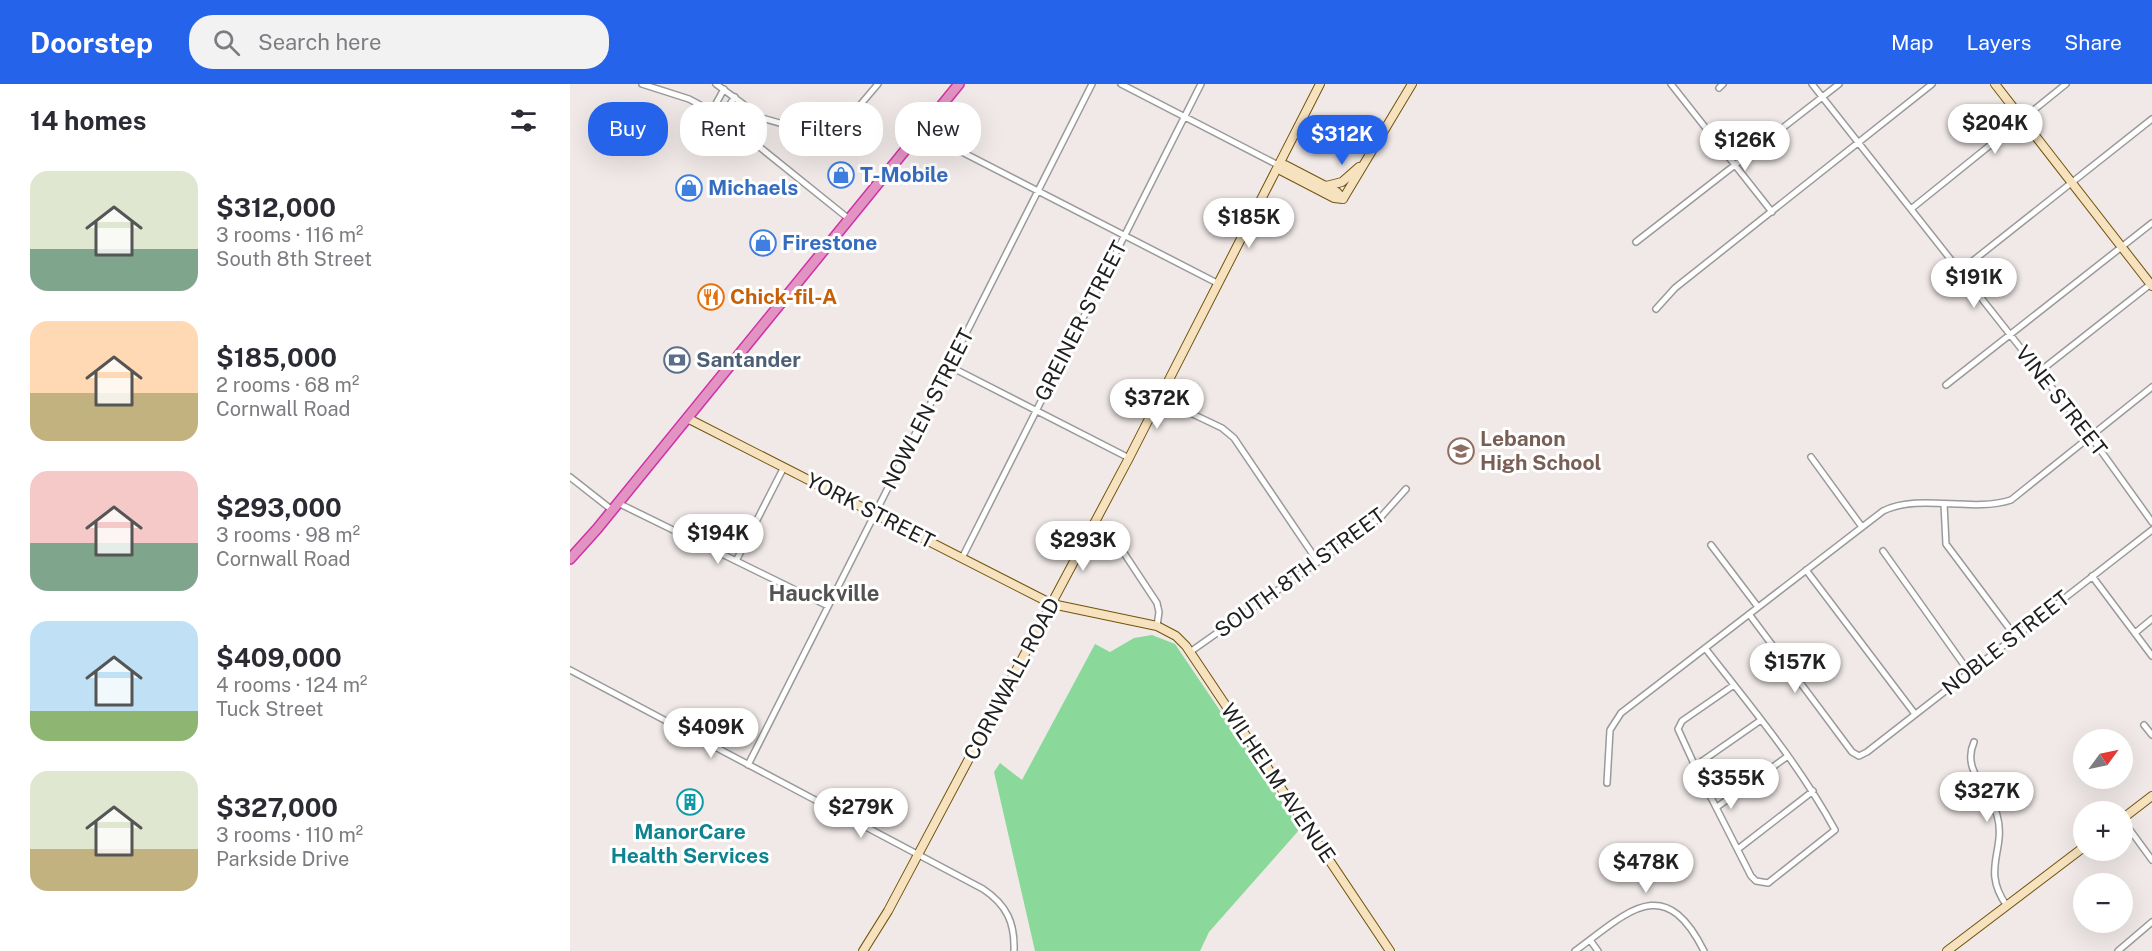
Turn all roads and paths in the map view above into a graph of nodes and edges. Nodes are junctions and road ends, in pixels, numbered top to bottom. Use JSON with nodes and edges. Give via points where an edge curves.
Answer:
{"nodes":[{"id":1,"x":642,"y":84,"type":"edge"},
{"id":2,"x":716,"y":84,"type":"edge"},
{"id":3,"x":878,"y":84,"type":"edge"},
{"id":4,"x":959,"y":84,"type":"edge"},
{"id":5,"x":1092,"y":84,"type":"edge"},
{"id":6,"x":1122,"y":84,"type":"edge"},
{"id":7,"x":1201,"y":84,"type":"edge"},
{"id":8,"x":1320,"y":84,"type":"edge"},
{"id":9,"x":1412,"y":84,"type":"edge"},
{"id":10,"x":1812,"y":84,"type":"edge"},
{"id":11,"x":1839,"y":84,"type":"edge"},
{"id":12,"x":1932,"y":84,"type":"edge"},
{"id":13,"x":1995,"y":84,"type":"edge"},
{"id":14,"x":2066,"y":84,"type":"edge"},
{"id":15,"x":658,"y":86,"type":"edge"},
{"id":16,"x":1672,"y":87,"type":"edge"},
{"id":17,"x":724,"y":89,"type":"junction"},
{"id":18,"x":1822,"y":97,"type":"junction"},
{"id":19,"x":735,"y":98,"type":"junction"},
{"id":20,"x":695,"y":102,"type":"edge"},
{"id":21,"x":717,"y":102,"type":"edge"},
{"id":22,"x":732,"y":102,"type":"edge"},
{"id":23,"x":944,"y":102,"type":"edge"},
{"id":24,"x":1185,"y":117,"type":"junction"},
{"id":25,"x":2022,"y":118,"type":"junction"},
{"id":26,"x":2152,"y":119,"type":"edge"},
{"id":27,"x":1858,"y":143,"type":"junction"},
{"id":28,"x":767,"y":153,"type":"edge"},
{"id":29,"x":901,"y":156,"type":"edge"},
{"id":30,"x":970,"y":156,"type":"edge"},
{"id":31,"x":1365,"y":162,"type":"junction"},
{"id":32,"x":1736,"y":164,"type":"junction"},
{"id":33,"x":1278,"y":165,"type":"junction"},
{"id":34,"x":2073,"y":182,"type":"junction"},
{"id":35,"x":1325,"y":186,"type":"junction"},
{"id":36,"x":1038,"y":191,"type":"junction"},
{"id":37,"x":1343,"y":199,"type":"junction"},
{"id":38,"x":1911,"y":209,"type":"junction"},
{"id":39,"x":1772,"y":212,"type":"junction"},
{"id":40,"x":849,"y":219,"type":"junction"},
{"id":41,"x":2152,"y":223,"type":"edge"},
{"id":42,"x":1125,"y":236,"type":"junction"},
{"id":43,"x":1636,"y":242,"type":"dead end"},
{"id":44,"x":2122,"y":245,"type":"junction"},
{"id":45,"x":1960,"y":271,"type":"junction"},
{"id":46,"x":1217,"y":283,"type":"junction"},
{"id":47,"x":2152,"y":284,"type":"edge"},
{"id":48,"x":1656,"y":309,"type":"dead end"},
{"id":49,"x":2010,"y":335,"type":"junction"},
{"id":50,"x":949,"y":366,"type":"junction"},
{"id":51,"x":2040,"y":372,"type":"junction"},
{"id":52,"x":1946,"y":385,"type":"dead end"},
{"id":53,"x":2152,"y":387,"type":"edge"},
{"id":54,"x":1159,"y":398,"type":"junction"},
{"id":55,"x":1036,"y":410,"type":"junction"},
{"id":56,"x":687,"y":417,"type":"junction"},
{"id":57,"x":2091,"y":437,"type":"junction"},
{"id":58,"x":1811,"y":457,"type":"dead end"},
{"id":59,"x":1129,"y":458,"type":"junction"},
{"id":60,"x":784,"y":467,"type":"junction"},
{"id":61,"x":570,"y":477,"type":"edge"},
{"id":62,"x":1406,"y":489,"type":"dead end"},
{"id":63,"x":1944,"y":504,"type":"junction"},
{"id":64,"x":615,"y":506,"type":"junction"},
{"id":65,"x":875,"y":513,"type":"junction"},
{"id":66,"x":2152,"y":522,"type":"edge"},
{"id":67,"x":1862,"y":527,"type":"junction"},
{"id":68,"x":2152,"y":530,"type":"edge"},
{"id":69,"x":1116,"y":541,"type":"dead end"},
{"id":70,"x":1711,"y":545,"type":"dead end"},
{"id":71,"x":1883,"y":551,"type":"dead end"},
{"id":72,"x":962,"y":558,"type":"junction"},
{"id":73,"x":570,"y":559,"type":"edge"},
{"id":74,"x":736,"y":561,"type":"junction"},
{"id":75,"x":1318,"y":562,"type":"junction"},
{"id":76,"x":1806,"y":570,"type":"junction"},
{"id":77,"x":2092,"y":576,"type":"junction"},
{"id":78,"x":1052,"y":604,"type":"junction"},
{"id":79,"x":828,"y":606,"type":"junction"},
{"id":80,"x":1758,"y":607,"type":"junction"},
{"id":81,"x":1749,"y":614,"type":"junction"},
{"id":82,"x":2152,"y":620,"type":"edge"},
{"id":83,"x":1156,"y":626,"type":"junction"},
{"id":84,"x":2134,"y":633,"type":"junction"},
{"id":85,"x":2015,"y":636,"type":"junction"},
{"id":86,"x":1705,"y":648,"type":"junction"},
{"id":87,"x":1190,"y":652,"type":"junction"},
{"id":88,"x":2152,"y":656,"type":"edge"},
{"id":89,"x":570,"y":670,"type":"edge"},
{"id":90,"x":1969,"y":672,"type":"junction"},
{"id":91,"x":1734,"y":685,"type":"junction"},
{"id":92,"x":1915,"y":714,"type":"junction"},
{"id":93,"x":1761,"y":720,"type":"junction"},
{"id":94,"x":2144,"y":725,"type":"dead end"},
{"id":95,"x":2152,"y":735,"type":"edge"},
{"id":96,"x":1974,"y":742,"type":"dead end"},
{"id":97,"x":1788,"y":756,"type":"junction"},
{"id":98,"x":748,"y":765,"type":"junction"},
{"id":99,"x":1695,"y":766,"type":"junction"},
{"id":100,"x":1607,"y":783,"type":"dead end"},
{"id":101,"x":1813,"y":791,"type":"junction"},
{"id":102,"x":2152,"y":796,"type":"edge"},
{"id":103,"x":1717,"y":807,"type":"junction"},
{"id":104,"x":2133,"y":811,"type":"edge"},
{"id":105,"x":2133,"y":834,"type":"edge"},
{"id":106,"x":1738,"y":849,"type":"junction"},
{"id":107,"x":918,"y":855,"type":"junction"},
{"id":108,"x":2073,"y":856,"type":"edge"},
{"id":109,"x":2152,"y":860,"type":"edge"},
{"id":110,"x":2007,"y":906,"type":"junction"},
{"id":111,"x":2152,"y":922,"type":"edge"},
{"id":112,"x":1590,"y":940,"type":"junction"},
{"id":113,"x":863,"y":951,"type":"edge"},
{"id":114,"x":1014,"y":951,"type":"edge"},
{"id":115,"x":1390,"y":951,"type":"edge"},
{"id":116,"x":1575,"y":951,"type":"edge"},
{"id":117,"x":1598,"y":951,"type":"edge"},
{"id":118,"x":1704,"y":951,"type":"edge"},
{"id":119,"x":1947,"y":951,"type":"edge"},
{"id":120,"x":2120,"y":951,"type":"edge"}],
"edges":[{"from":1,"to":15,"type":"street"},
{"from":2,"to":17,"type":"street"},
{"from":3,"to":19,"type":"street","via":[[832,138],[762,118]]},
{"from":4,"to":23,"type":"highway"},
{"from":5,"to":36,"type":"street","name":"NOWLEN STREET"},
{"from":6,"to":24,"type":"street"},
{"from":7,"to":24,"type":"street","name":"GREINER STREET"},
{"from":8,"to":33,"type":"street","name":"CORNWALL ROAD"},
{"from":9,"to":31,"type":"street"},
{"from":10,"to":18,"type":"street","name":"VINE STREET"},
{"from":11,"to":18,"type":"street"},
{"from":12,"to":27,"type":"street"},
{"from":13,"to":25,"type":"street"},
{"from":14,"to":25,"type":"street"},
{"from":15,"to":20,"type":"street"},
{"from":16,"to":32,"type":"street"},
{"from":17,"to":19,"type":"street"},
{"from":17,"to":21,"type":"street"},
{"from":18,"to":27,"type":"street","name":"VINE STREET"},
{"from":18,"to":32,"type":"street"},
{"from":19,"to":22,"type":"street"},
{"from":24,"to":33,"type":"street"},
{"from":24,"to":42,"type":"street","name":"GREINER STREET"},
{"from":25,"to":34,"type":"street"},
{"from":25,"to":38,"type":"street"},
{"from":26,"to":34,"type":"street"},
{"from":27,"to":38,"type":"street","name":"VINE STREET"},
{"from":27,"to":39,"type":"street"},
{"from":28,"to":40,"type":"street"},
{"from":29,"to":40,"type":"highway"},
{"from":30,"to":36,"type":"street"},
{"from":31,"to":35,"type":"street","via":[[1341,182]]},
{"from":31,"to":37,"type":"street"},
{"from":32,"to":39,"type":"street"},
{"from":32,"to":43,"type":"street"},
{"from":33,"to":35,"type":"street","via":[[1286,165]]},
{"from":33,"to":37,"type":"street","via":[[1282,171]]},
{"from":33,"to":46,"type":"street","name":"CORNWALL ROAD"},
{"from":34,"to":44,"type":"street"},
{"from":34,"to":45,"type":"street"},
{"from":35,"to":37,"type":"street"},
{"from":36,"to":42,"type":"street"},
{"from":36,"to":50,"type":"street","name":"NOWLEN STREET"},
{"from":38,"to":45,"type":"street","name":"VINE STREET"},
{"from":39,"to":48,"type":"street","via":[[1675,288]]},
{"from":40,"to":56,"type":"highway"},
{"from":41,"to":44,"type":"street"},
{"from":42,"to":46,"type":"street"},
{"from":42,"to":55,"type":"street","name":"GREINER STREET"},
{"from":44,"to":47,"type":"street"},
{"from":44,"to":49,"type":"street"},
{"from":45,"to":49,"type":"street","name":"VINE STREET"},
{"from":46,"to":54,"type":"street","name":"CORNWALL ROAD"},
{"from":47,"to":51,"type":"street"},
{"from":49,"to":51,"type":"street","name":"VINE STREET"},
{"from":49,"to":52,"type":"street"},
{"from":50,"to":55,"type":"street"},
{"from":50,"to":65,"type":"street","name":"NOWLEN STREET"},
{"from":51,"to":57,"type":"street","name":"VINE STREET"},
{"from":53,"to":57,"type":"street"},
{"from":54,"to":59,"type":"street","name":"CORNWALL ROAD"},
{"from":54,"to":75,"type":"street","via":[[1234,438]]},
{"from":55,"to":59,"type":"street"},
{"from":55,"to":72,"type":"street","name":"GREINER STREET"},
{"from":56,"to":60,"type":"street","name":"YORK STREET"},
{"from":56,"to":64,"type":"highway"},
{"from":57,"to":63,"type":"street","via":[[2011,500],[1995,504]]},
{"from":57,"to":66,"type":"street","name":"VINE STREET"},
{"from":58,"to":67,"type":"street"},
{"from":59,"to":78,"type":"street","name":"CORNWALL ROAD"},
{"from":60,"to":65,"type":"street","name":"YORK STREET"},
{"from":60,"to":74,"type":"street"},
{"from":61,"to":64,"type":"street"},
{"from":62,"to":75,"type":"street","name":"SOUTH 8TH STREET","via":[[1380,518]]},
{"from":63,"to":67,"type":"street","via":[[1893,506]]},
{"from":63,"to":85,"type":"street","via":[[1946,544]]},
{"from":64,"to":73,"type":"highway"},
{"from":64,"to":74,"type":"street"},
{"from":65,"to":72,"type":"street","name":"YORK STREET"},
{"from":65,"to":79,"type":"street","name":"NOWLEN STREET"},
{"from":67,"to":76,"type":"street"},
{"from":68,"to":77,"type":"street","name":"NOBLE STREET"},
{"from":69,"to":83,"type":"street","via":[[1157,603]]},
{"from":70,"to":80,"type":"street"},
{"from":71,"to":90,"type":"street"},
{"from":72,"to":78,"type":"street","name":"YORK STREET"},
{"from":74,"to":79,"type":"street"},
{"from":75,"to":87,"type":"street","name":"SOUTH 8TH STREET"},
{"from":76,"to":80,"type":"street"},
{"from":76,"to":92,"type":"street"},
{"from":77,"to":84,"type":"street"},
{"from":77,"to":85,"type":"street","name":"NOBLE STREET"},
{"from":78,"to":83,"type":"street","name":"WILHELM AVENUE"},
{"from":78,"to":107,"type":"street","name":"CORNWALL ROAD"},
{"from":79,"to":98,"type":"street","name":"NOWLEN STREET"},
{"from":80,"to":81,"type":"street"},
{"from":81,"to":86,"type":"street"},
{"from":81,"to":92,"type":"street","name":"NOBLE STREET","via":[[1852,752],[1859,756],[1867,752]]},
{"from":82,"to":84,"type":"street"},
{"from":83,"to":87,"type":"street","name":"WILHELM AVENUE","via":[[1176,636]]},
{"from":84,"to":88,"type":"street"},
{"from":85,"to":90,"type":"street","name":"NOBLE STREET"},
{"from":86,"to":91,"type":"street"},
{"from":86,"to":100,"type":"street","via":[[1616,718],[1610,730]]},
{"from":87,"to":115,"type":"street","name":"WILHELM AVENUE"},
{"from":89,"to":98,"type":"street"},
{"from":90,"to":92,"type":"street","name":"NOBLE STREET"},
{"from":91,"to":93,"type":"street"},
{"from":91,"to":99,"type":"street","via":[[1682,722],[1678,729]]},
{"from":93,"to":97,"type":"street"},
{"from":93,"to":99,"type":"street"},
{"from":94,"to":95,"type":"street"},
{"from":96,"to":110,"type":"street","via":[[1970,759],[1998,818],[1994,877],[1996,889]]},
{"from":97,"to":101,"type":"street"},
{"from":97,"to":103,"type":"street"},
{"from":98,"to":107,"type":"street"},
{"from":99,"to":103,"type":"street"},
{"from":101,"to":106,"type":"street"},
{"from":101,"to":106,"type":"street","via":[[1835,830],[1768,883],[1751,876]]},
{"from":102,"to":104,"type":"street"},
{"from":103,"to":106,"type":"street"},
{"from":105,"to":109,"type":"street"},
{"from":107,"to":113,"type":"street","name":"CORNWALL ROAD"},
{"from":107,"to":114,"type":"street","via":[[975,884],[997,900],[1010,917]]},
{"from":108,"to":110,"type":"street"},
{"from":110,"to":119,"type":"street"},
{"from":111,"to":120,"type":"street"},
{"from":112,"to":116,"type":"street"},
{"from":112,"to":117,"type":"street"},
{"from":112,"to":118,"type":"street","via":[[1643,905],[1665,907],[1682,917]]}]}
